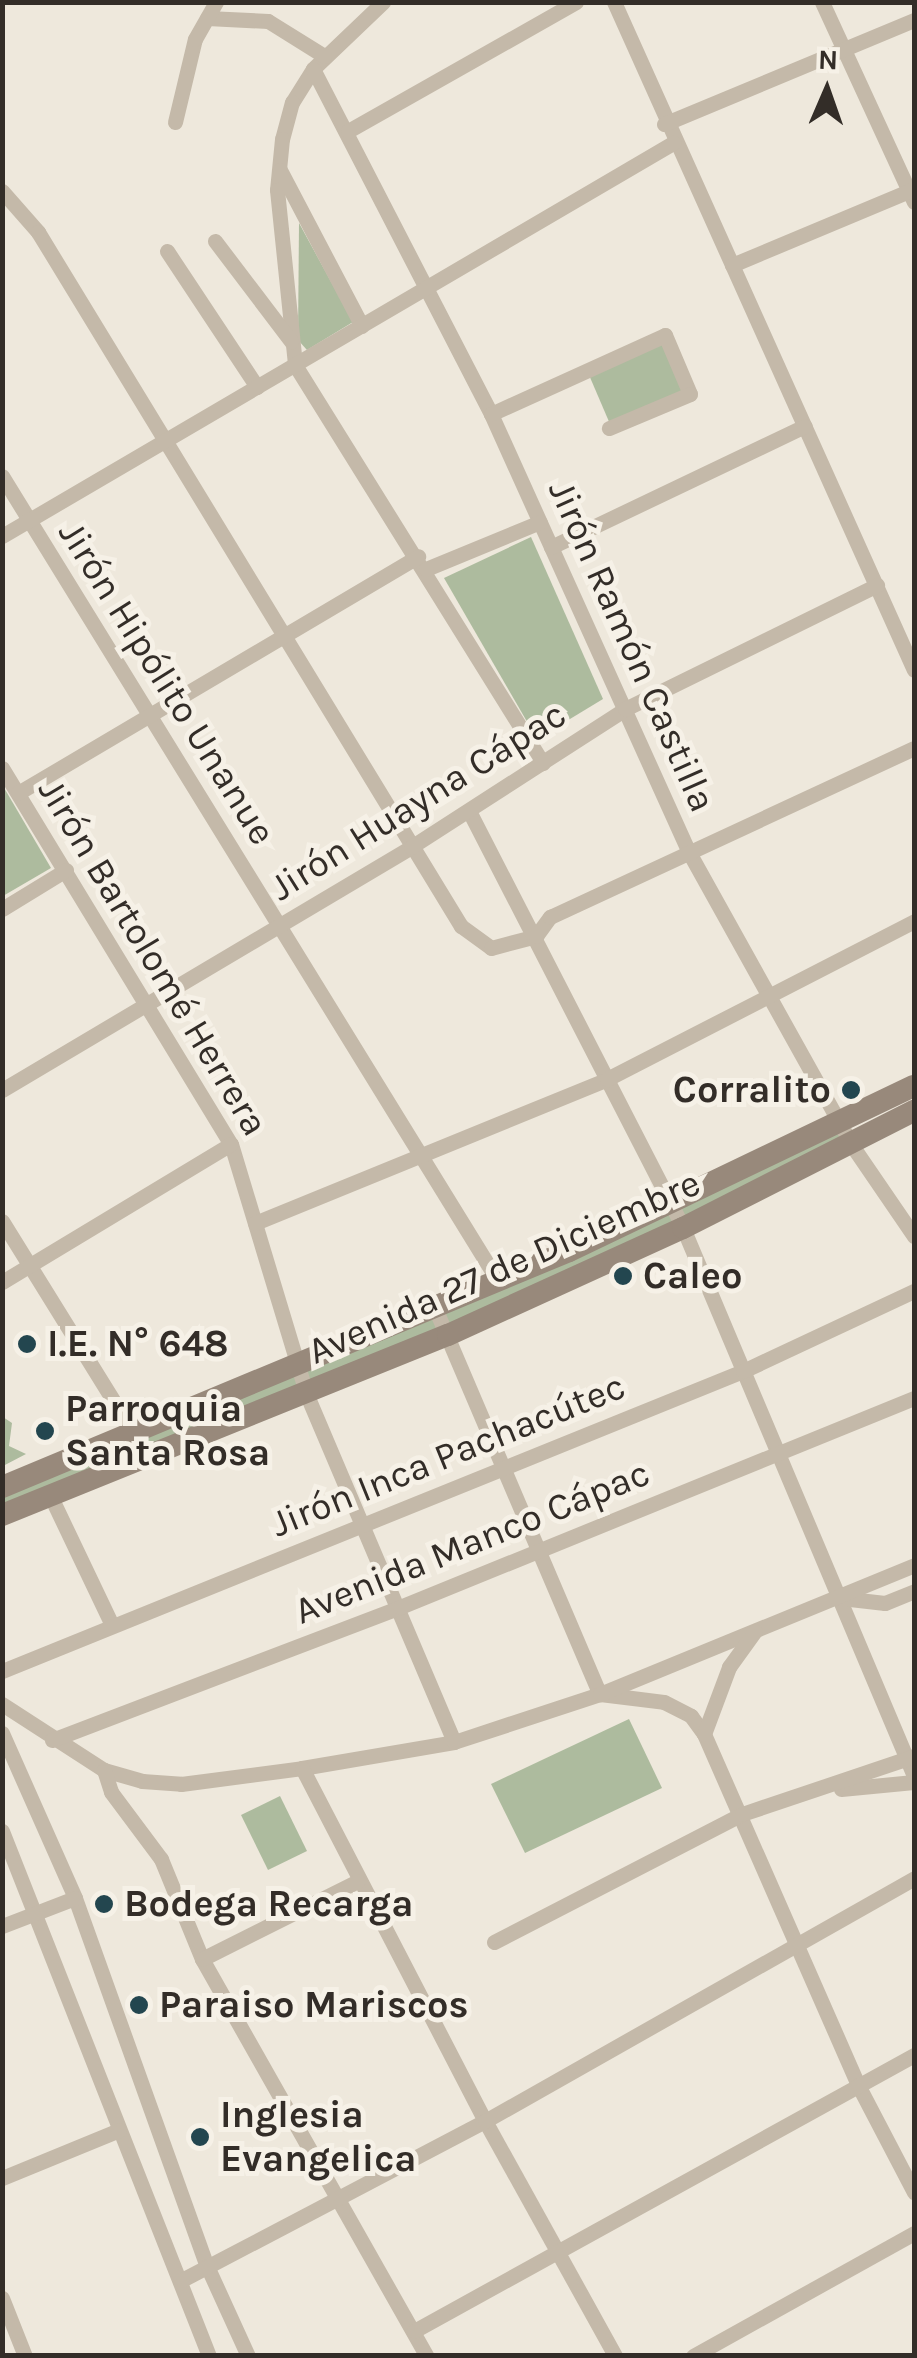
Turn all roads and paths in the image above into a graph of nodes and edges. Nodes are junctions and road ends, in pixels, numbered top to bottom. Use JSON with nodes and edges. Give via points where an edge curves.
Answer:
{"nodes":[{"id":1,"x":216,"y":2,"type":"edge"},
{"id":2,"x":383,"y":2,"type":"edge"},
{"id":3,"x":576,"y":2,"type":"edge"},
{"id":4,"x":614,"y":2,"type":"edge"},
{"id":5,"x":822,"y":2,"type":"edge"},
{"id":6,"x":207,"y":18,"type":"junction"},
{"id":7,"x":914,"y":20,"type":"edge"},
{"id":8,"x":842,"y":48,"type":"junction"},
{"id":9,"x":324,"y":56,"type":"junction"},
{"id":10,"x":313,"y":70,"type":"junction"},
{"id":11,"x":175,"y":122,"type":"dead end"},
{"id":12,"x":664,"y":124,"type":"junction"},
{"id":13,"x":348,"y":131,"type":"junction"},
{"id":14,"x":673,"y":144,"type":"junction"},
{"id":15,"x":279,"y":168,"type":"junction"},
{"id":16,"x":2,"y":191,"type":"edge"},
{"id":17,"x":913,"y":194,"type":"edge"},
{"id":18,"x":215,"y":241,"type":"dead end"},
{"id":19,"x":167,"y":251,"type":"dead end"},
{"id":20,"x":732,"y":265,"type":"junction"},
{"id":21,"x":428,"y":287,"type":"junction"},
{"id":22,"x":362,"y":326,"type":"junction"},
{"id":23,"x":293,"y":344,"type":"junction"},
{"id":24,"x":295,"y":365,"type":"junction"},
{"id":25,"x":257,"y":387,"type":"junction"},
{"id":26,"x":491,"y":414,"type":"junction"},
{"id":27,"x":805,"y":426,"type":"junction"},
{"id":28,"x":610,"y":428,"type":"dead end"},
{"id":29,"x":166,"y":440,"type":"junction"},
{"id":30,"x":2,"y":476,"type":"edge"},
{"id":31,"x":28,"y":521,"type":"junction"},
{"id":32,"x":540,"y":522,"type":"junction"},
{"id":33,"x":2,"y":536,"type":"edge"},
{"id":34,"x":551,"y":547,"type":"junction"},
{"id":35,"x":422,"y":562,"type":"junction"},
{"id":36,"x":876,"y":585,"type":"junction"},
{"id":37,"x":286,"y":634,"type":"junction"},
{"id":38,"x":914,"y":670,"type":"edge"},
{"id":39,"x":624,"y":709,"type":"junction"},
{"id":40,"x":147,"y":717,"type":"junction"},
{"id":41,"x":914,"y":748,"type":"edge"},
{"id":42,"x":544,"y":764,"type":"junction"},
{"id":43,"x":2,"y":768,"type":"edge"},
{"id":44,"x":18,"y":793,"type":"junction"},
{"id":45,"x":469,"y":811,"type":"junction"},
{"id":46,"x":410,"y":847,"type":"junction"},
{"id":47,"x":692,"y":856,"type":"junction"},
{"id":48,"x":66,"y":870,"type":"junction"},
{"id":49,"x":2,"y":908,"type":"edge"},
{"id":50,"x":914,"y":921,"type":"edge"},
{"id":51,"x":280,"y":926,"type":"junction"},
{"id":52,"x":536,"y":936,"type":"junction"},
{"id":53,"x":766,"y":998,"type":"junction"},
{"id":54,"x":150,"y":1003,"type":"junction"},
{"id":55,"x":607,"y":1078,"type":"junction"},
{"id":56,"x":914,"y":1086,"type":"edge"},
{"id":57,"x":2,"y":1090,"type":"edge"},
{"id":58,"x":914,"y":1111,"type":"edge"},
{"id":59,"x":840,"y":1123,"type":"junction"},
{"id":60,"x":232,"y":1144,"type":"junction"},
{"id":61,"x":851,"y":1144,"type":"junction"},
{"id":62,"x":424,"y":1153,"type":"junction"},
{"id":63,"x":671,"y":1206,"type":"junction"},
{"id":64,"x":2,"y":1220,"type":"edge"},
{"id":65,"x":255,"y":1222,"type":"junction"},
{"id":66,"x":683,"y":1228,"type":"junction"},
{"id":67,"x":914,"y":1236,"type":"edge"},
{"id":68,"x":568,"y":1251,"type":"junction"},
{"id":69,"x":30,"y":1266,"type":"junction"},
{"id":70,"x":580,"y":1276,"type":"junction"},
{"id":71,"x":498,"y":1281,"type":"junction"},
{"id":72,"x":2,"y":1282,"type":"edge"},
{"id":73,"x":914,"y":1291,"type":"edge"},
{"id":74,"x":435,"y":1308,"type":"junction"},
{"id":75,"x":448,"y":1335,"type":"junction"},
{"id":76,"x":297,"y":1364,"type":"junction"},
{"id":77,"x":742,"y":1371,"type":"junction"},
{"id":78,"x":306,"y":1393,"type":"junction"},
{"id":79,"x":914,"y":1398,"type":"edge"},
{"id":80,"x":132,"y":1432,"type":"junction"},
{"id":81,"x":778,"y":1455,"type":"junction"},
{"id":82,"x":504,"y":1467,"type":"junction"},
{"id":83,"x":2,"y":1487,"type":"edge"},
{"id":84,"x":50,"y":1495,"type":"junction"},
{"id":85,"x":2,"y":1515,"type":"edge"},
{"id":86,"x":364,"y":1524,"type":"junction"},
{"id":87,"x":540,"y":1551,"type":"junction"},
{"id":88,"x":914,"y":1565,"type":"edge"},
{"id":89,"x":914,"y":1591,"type":"edge"},
{"id":90,"x":837,"y":1598,"type":"junction"},
{"id":91,"x":400,"y":1607,"type":"junction"},
{"id":92,"x":111,"y":1623,"type":"junction"},
{"id":93,"x":756,"y":1631,"type":"junction"},
{"id":94,"x":2,"y":1672,"type":"edge"},
{"id":95,"x":600,"y":1694,"type":"junction"},
{"id":96,"x":2,"y":1704,"type":"edge"},
{"id":97,"x":2,"y":1733,"type":"edge"},
{"id":98,"x":704,"y":1734,"type":"junction"},
{"id":99,"x":52,"y":1740,"type":"junction"},
{"id":100,"x":454,"y":1742,"type":"junction"},
{"id":101,"x":910,"y":1757,"type":"edge"},
{"id":102,"x":302,"y":1768,"type":"junction"},
{"id":103,"x":104,"y":1770,"type":"junction"},
{"id":104,"x":914,"y":1779,"type":"edge"},
{"id":105,"x":822,"y":1790,"type":"junction"},
{"id":106,"x":742,"y":1814,"type":"junction"},
{"id":107,"x":2,"y":1832,"type":"edge"},
{"id":108,"x":914,"y":1878,"type":"edge"},
{"id":109,"x":358,"y":1881,"type":"junction"},
{"id":110,"x":75,"y":1898,"type":"junction"},
{"id":111,"x":37,"y":1910,"type":"junction"},
{"id":112,"x":2,"y":1926,"type":"edge"},
{"id":113,"x":798,"y":1941,"type":"junction"},
{"id":114,"x":494,"y":1942,"type":"dead end"},
{"id":115,"x":202,"y":1959,"type":"junction"},
{"id":116,"x":914,"y":2055,"type":"edge"},
{"id":117,"x":858,"y":2085,"type":"junction"},
{"id":118,"x":485,"y":2122,"type":"junction"},
{"id":119,"x":119,"y":2130,"type":"junction"},
{"id":120,"x":2,"y":2178,"type":"edge"},
{"id":121,"x":914,"y":2192,"type":"edge"},
{"id":122,"x":338,"y":2198,"type":"junction"},
{"id":123,"x":914,"y":2233,"type":"edge"},
{"id":124,"x":557,"y":2253,"type":"junction"},
{"id":125,"x":207,"y":2266,"type":"junction"},
{"id":126,"x":180,"y":2281,"type":"junction"},
{"id":127,"x":2,"y":2298,"type":"edge"},
{"id":128,"x":414,"y":2331,"type":"junction"},
{"id":129,"x":25,"y":2356,"type":"edge"},
{"id":130,"x":209,"y":2356,"type":"edge"},
{"id":131,"x":248,"y":2356,"type":"edge"},
{"id":132,"x":428,"y":2356,"type":"edge"},
{"id":133,"x":616,"y":2356,"type":"edge"},
{"id":134,"x":692,"y":2356,"type":"edge"}],
"edges":[{"from":1,"to":6,"type":"street"},
{"from":2,"to":9,"type":"street"},
{"from":3,"to":13,"type":"street"},
{"from":4,"to":12,"type":"street"},
{"from":5,"to":8,"type":"street"},
{"from":6,"to":9,"type":"street","via":[[268,22]]},
{"from":6,"to":11,"type":"street","via":[[195,39]]},
{"from":7,"to":8,"type":"street"},
{"from":8,"to":12,"type":"street"},
{"from":8,"to":17,"type":"street"},
{"from":9,"to":10,"type":"street"},
{"from":10,"to":13,"type":"street","name":"Jirón Ramón Castilla"},
{"from":10,"to":15,"type":"street","via":[[292,102]]},
{"from":12,"to":14,"type":"street"},
{"from":13,"to":21,"type":"street","name":"Jirón Ramón Castilla"},
{"from":14,"to":20,"type":"street"},
{"from":14,"to":21,"type":"street"},
{"from":15,"to":22,"type":"street"},
{"from":15,"to":23,"type":"street"},
{"from":16,"to":29,"type":"street","via":[[48,248]]},
{"from":17,"to":20,"type":"street"},
{"from":18,"to":23,"type":"street"},
{"from":19,"to":25,"type":"street"},
{"from":20,"to":27,"type":"street"},
{"from":21,"to":22,"type":"street"},
{"from":21,"to":26,"type":"street","name":"Jirón Ramón Castilla"},
{"from":22,"to":24,"type":"street"},
{"from":23,"to":24,"type":"street"},
{"from":24,"to":25,"type":"street"},
{"from":24,"to":35,"type":"street"},
{"from":25,"to":29,"type":"street"},
{"from":26,"to":28,"type":"street","via":[[666,336],[690,394]]},
{"from":26,"to":32,"type":"street","name":"Jirón Ramón Castilla"},
{"from":27,"to":34,"type":"street"},
{"from":27,"to":36,"type":"street"},
{"from":29,"to":31,"type":"street"},
{"from":29,"to":37,"type":"street"},
{"from":30,"to":31,"type":"street","name":"Jirón Hipólito Unanue"},
{"from":31,"to":33,"type":"street"},
{"from":31,"to":40,"type":"street","name":"Jirón Hipólito Unanue"},
{"from":32,"to":34,"type":"street","name":"Jirón Ramón Castilla"},
{"from":32,"to":35,"type":"street"},
{"from":34,"to":39,"type":"street","name":"Jirón Ramón Castilla"},
{"from":35,"to":37,"type":"street"},
{"from":35,"to":42,"type":"street"},
{"from":36,"to":38,"type":"street"},
{"from":36,"to":39,"type":"street","name":"Jirón Huayna Cápac"},
{"from":37,"to":40,"type":"street"},
{"from":37,"to":46,"type":"street"},
{"from":39,"to":42,"type":"street","name":"Jirón Huayna Cápac"},
{"from":39,"to":47,"type":"street","name":"Jirón Ramón Castilla"},
{"from":40,"to":44,"type":"street"},
{"from":40,"to":51,"type":"street","name":"Jirón Hipólito Unanue"},
{"from":41,"to":47,"type":"street"},
{"from":42,"to":45,"type":"street","name":"Jirón Huayna Cápac"},
{"from":43,"to":44,"type":"street","name":"Jirón Bartolomé Herrera"},
{"from":44,"to":48,"type":"street","name":"Jirón Bartolomé Herrera"},
{"from":45,"to":46,"type":"street","name":"Jirón Huayna Cápac"},
{"from":45,"to":52,"type":"street"},
{"from":46,"to":51,"type":"street","name":"Jirón Huayna Cápac"},
{"from":46,"to":52,"type":"street","via":[[470,937],[491,948]]},
{"from":47,"to":52,"type":"street","via":[[550,917]]},
{"from":47,"to":53,"type":"street","name":"Jirón Ramón Castilla"},
{"from":48,"to":49,"type":"street"},
{"from":48,"to":54,"type":"street","name":"Jirón Bartolomé Herrera"},
{"from":50,"to":53,"type":"street"},
{"from":51,"to":54,"type":"street","name":"Jirón Huayna Cápac"},
{"from":51,"to":62,"type":"street","name":"Jirón Hipólito Unanue"},
{"from":52,"to":55,"type":"street"},
{"from":53,"to":55,"type":"street"},
{"from":53,"to":59,"type":"street","name":"Jirón Ramón Castilla"},
{"from":54,"to":57,"type":"street","name":"Jirón Huayna Cápac"},
{"from":54,"to":60,"type":"street","name":"Jirón Bartolomé Herrera"},
{"from":55,"to":62,"type":"street"},
{"from":55,"to":63,"type":"street"},
{"from":56,"to":59,"type":"street","name":"Avenida 27 de Diciembre"},
{"from":58,"to":61,"type":"street","name":"Avenida 27 de Diciembre"},
{"from":59,"to":61,"type":"street","name":"Jirón Ramón Castilla"},
{"from":59,"to":63,"type":"street","name":"Avenida 27 de Diciembre"},
{"from":60,"to":65,"type":"street","name":"Jirón Bartolomé Herrera"},
{"from":60,"to":69,"type":"street"},
{"from":61,"to":66,"type":"street","name":"Avenida 27 de Diciembre"},
{"from":61,"to":67,"type":"street","name":"Jirón Ramón Castilla"},
{"from":62,"to":65,"type":"street"},
{"from":62,"to":71,"type":"street","name":"Jirón Hipólito Unanue"},
{"from":63,"to":66,"type":"street"},
{"from":63,"to":68,"type":"street","name":"Avenida 27 de Diciembre"},
{"from":64,"to":69,"type":"street"},
{"from":65,"to":76,"type":"street","name":"Jirón Bartolomé Herrera"},
{"from":66,"to":70,"type":"street","name":"Avenida 27 de Diciembre"},
{"from":66,"to":77,"type":"street"},
{"from":68,"to":70,"type":"street"},
{"from":68,"to":71,"type":"street","name":"Avenida 27 de Diciembre"},
{"from":69,"to":72,"type":"street"},
{"from":69,"to":80,"type":"street"},
{"from":70,"to":75,"type":"street","name":"Avenida 27 de Diciembre"},
{"from":71,"to":74,"type":"street","name":"Avenida 27 de Diciembre"},
{"from":73,"to":77,"type":"street","name":"Jirón Inca Pachacútec"},
{"from":74,"to":75,"type":"street"},
{"from":74,"to":76,"type":"street","name":"Avenida 27 de Diciembre"},
{"from":75,"to":78,"type":"street","name":"Avenida 27 de Diciembre"},
{"from":75,"to":82,"type":"street"},
{"from":76,"to":78,"type":"street","name":"Jirón Bartolomé Herrera"},
{"from":76,"to":80,"type":"street","name":"Avenida 27 de Diciembre"},
{"from":77,"to":81,"type":"street"},
{"from":77,"to":82,"type":"street","name":"Jirón Inca Pachacútec"},
{"from":78,"to":84,"type":"street","name":"Avenida 27 de Diciembre"},
{"from":78,"to":86,"type":"street","name":"Jirón Bartolomé Herrera"},
{"from":79,"to":81,"type":"street","name":"Avenida Manco Cápac"},
{"from":80,"to":83,"type":"street","name":"Avenida 27 de Diciembre"},
{"from":81,"to":87,"type":"street","name":"Avenida Manco Cápac"},
{"from":81,"to":90,"type":"street"},
{"from":82,"to":86,"type":"street","name":"Jirón Inca Pachacútec"},
{"from":82,"to":87,"type":"street"},
{"from":84,"to":85,"type":"street","name":"Avenida 27 de Diciembre"},
{"from":84,"to":92,"type":"street"},
{"from":86,"to":91,"type":"street","name":"Jirón Bartolomé Herrera"},
{"from":86,"to":92,"type":"street","name":"Jirón Inca Pachacútec"},
{"from":87,"to":91,"type":"street","name":"Avenida Manco Cápac"},
{"from":87,"to":95,"type":"street"},
{"from":88,"to":90,"type":"street"},
{"from":89,"to":90,"type":"street","via":[[885,1604]]},
{"from":90,"to":93,"type":"street"},
{"from":90,"to":101,"type":"street"},
{"from":91,"to":99,"type":"street","name":"Avenida Manco Cápac"},
{"from":91,"to":100,"type":"street","name":"Jirón Bartolomé Herrera"},
{"from":92,"to":94,"type":"street","name":"Jirón Inca Pachacútec"},
{"from":93,"to":95,"type":"street"},
{"from":93,"to":98,"type":"street","via":[[729,1667]]},
{"from":95,"to":98,"type":"street","via":[[664,1702],[690,1716]]},
{"from":95,"to":100,"type":"street"},
{"from":96,"to":99,"type":"street"},
{"from":97,"to":110,"type":"street"},
{"from":98,"to":106,"type":"street"},
{"from":99,"to":103,"type":"street"},
{"from":100,"to":102,"type":"street"},
{"from":101,"to":104,"type":"street"},
{"from":101,"to":105,"type":"street"},
{"from":102,"to":103,"type":"street","via":[[181,1784]]},
{"from":102,"to":109,"type":"street"},
{"from":103,"to":115,"type":"street","via":[[111,1792],[161,1859]]},
{"from":104,"to":105,"type":"street"},
{"from":105,"to":106,"type":"street"},
{"from":106,"to":113,"type":"street"},
{"from":106,"to":114,"type":"street"},
{"from":107,"to":111,"type":"street"},
{"from":108,"to":113,"type":"street"},
{"from":109,"to":115,"type":"street"},
{"from":109,"to":118,"type":"street"},
{"from":110,"to":111,"type":"street"},
{"from":110,"to":125,"type":"street"},
{"from":111,"to":112,"type":"street"},
{"from":111,"to":119,"type":"street"},
{"from":113,"to":117,"type":"street"},
{"from":113,"to":118,"type":"street"},
{"from":115,"to":122,"type":"street"},
{"from":116,"to":117,"type":"street"},
{"from":117,"to":121,"type":"street"},
{"from":117,"to":124,"type":"street"},
{"from":118,"to":122,"type":"street"},
{"from":118,"to":124,"type":"street"},
{"from":119,"to":120,"type":"street"},
{"from":119,"to":126,"type":"street"},
{"from":122,"to":125,"type":"street"},
{"from":122,"to":128,"type":"street"},
{"from":123,"to":134,"type":"street"},
{"from":124,"to":128,"type":"street"},
{"from":124,"to":133,"type":"street"},
{"from":125,"to":126,"type":"street"},
{"from":125,"to":131,"type":"street"},
{"from":126,"to":130,"type":"street"},
{"from":127,"to":129,"type":"street"},
{"from":128,"to":132,"type":"street"}]}
